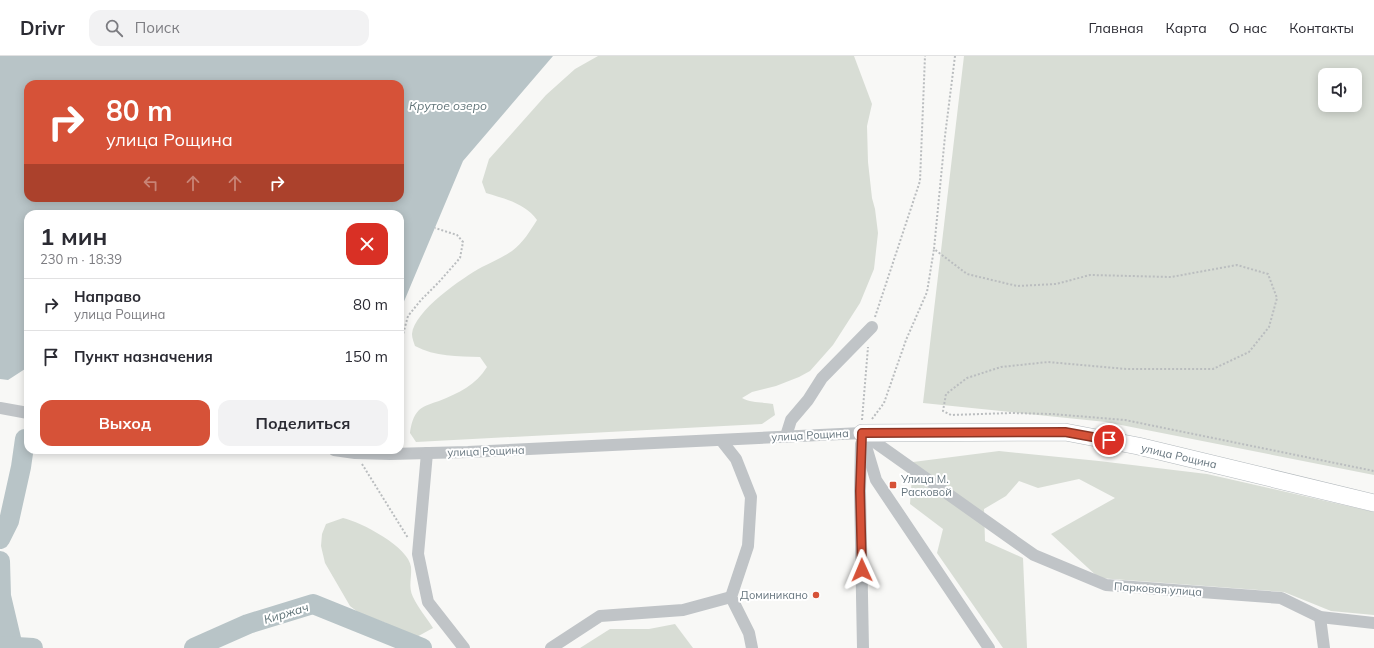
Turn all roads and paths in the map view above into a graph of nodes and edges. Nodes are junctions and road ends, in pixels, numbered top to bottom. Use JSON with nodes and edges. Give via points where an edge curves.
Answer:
{"nodes":[{"id":1,"x":925,"y":56,"type":"edge"},
{"id":2,"x":955,"y":56,"type":"edge"},
{"id":3,"x":435,"y":228,"type":"dead end"},
{"id":4,"x":934,"y":249,"type":"junction"},
{"id":5,"x":872,"y":327,"type":"junction"},
{"id":6,"x":404,"y":330,"type":"edge"},
{"id":7,"x":0,"y":408,"type":"edge"},
{"id":8,"x":24,"y":412,"type":"edge"},
{"id":9,"x":862,"y":433,"type":"junction"},
{"id":10,"x":786,"y":436,"type":"junction"},
{"id":11,"x":721,"y":440,"type":"junction"},
{"id":12,"x":404,"y":453,"type":"edge"},
{"id":13,"x":427,"y":453,"type":"junction"},
{"id":14,"x":356,"y":454,"type":"edge"},
{"id":15,"x":1374,"y":471,"type":"edge"},
{"id":16,"x":876,"y":480,"type":"junction"},
{"id":17,"x":860,"y":491,"type":"junction"},
{"id":18,"x":1374,"y":503,"type":"edge"},
{"id":19,"x":418,"y":554,"type":"junction"},
{"id":20,"x":731,"y":597,"type":"junction"},
{"id":21,"x":1320,"y":617,"type":"junction"},
{"id":22,"x":1374,"y":623,"type":"edge"},
{"id":23,"x":464,"y":648,"type":"edge"},
{"id":24,"x":551,"y":648,"type":"edge"},
{"id":25,"x":752,"y":648,"type":"edge"},
{"id":26,"x":863,"y":648,"type":"edge"},
{"id":27,"x":989,"y":648,"type":"edge"},
{"id":28,"x":1324,"y":648,"type":"edge"}],
"edges":[{"from":1,"to":5,"type":"path","via":[[920,181]]},
{"from":2,"to":4,"type":"path"},
{"from":3,"to":6,"type":"path","via":[[457,235],[463,242],[460,258],[408,316]]},
{"from":4,"to":9,"type":"path","via":[[927,292],[906,340],[884,403]]},
{"from":4,"to":15,"type":"path","via":[[968,274],[1017,286],[1056,284],[1090,275],[1171,278],[1237,265],[1268,274],[1277,298],[1269,327],[1249,352],[1213,370],[1126,369],[1048,362],[1001,367],[967,378],[946,394],[943,411],[951,415],[1052,414],[1125,420]]},
{"from":5,"to":9,"type":"path","via":[[869,336]]},
{"from":5,"to":10,"type":"street","via":[[822,378],[791,420]]},
{"from":7,"to":8,"type":"street"},
{"from":9,"to":10,"type":"street","name":"улица Рощина"},
{"from":9,"to":16,"type":"street"},
{"from":9,"to":17,"type":"street"},
{"from":9,"to":18,"type":"street","name":"улица Рощина","via":[[1065,432],[1138,446]]},
{"from":9,"to":21,"type":"street","name":"Парковая улица","via":[[1034,555],[1106,585],[1281,598]]},
{"from":10,"to":11,"type":"street","name":"улица Рощина"},
{"from":11,"to":13,"type":"street","name":"улица Рощина"},
{"from":11,"to":20,"type":"street","via":[[736,460],[751,497],[748,546]]},
{"from":12,"to":13,"type":"street","name":"улица Рощина"},
{"from":13,"to":19,"type":"street"},
{"from":14,"to":19,"type":"path"},
{"from":16,"to":17,"type":"street","via":[[867,482]]},
{"from":16,"to":27,"type":"street"},
{"from":17,"to":26,"type":"street"},
{"from":19,"to":23,"type":"street","via":[[428,602]]},
{"from":20,"to":24,"type":"street","via":[[683,610],[600,616]]},
{"from":20,"to":25,"type":"street","via":[[749,633]]},
{"from":21,"to":22,"type":"street","name":"Парковая улица"},
{"from":21,"to":28,"type":"street"}]}
